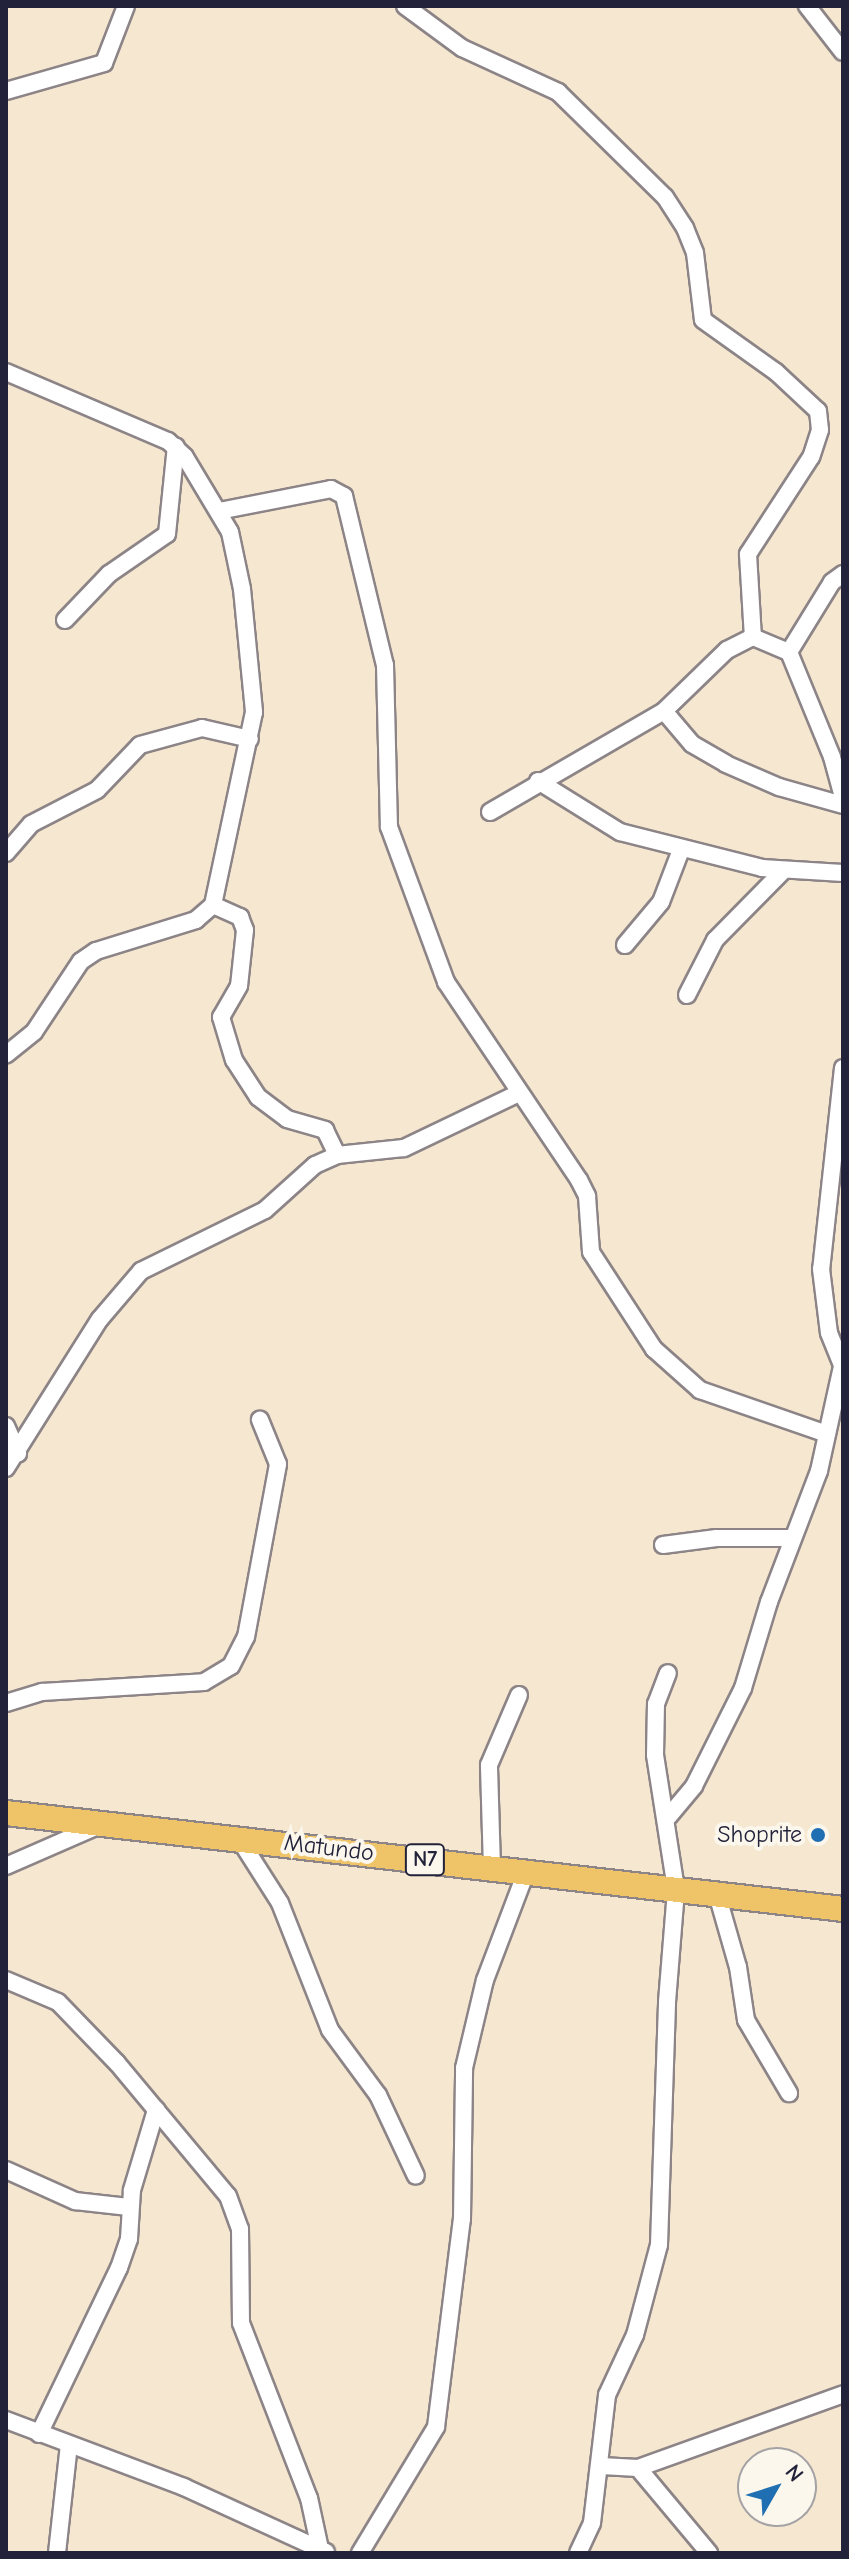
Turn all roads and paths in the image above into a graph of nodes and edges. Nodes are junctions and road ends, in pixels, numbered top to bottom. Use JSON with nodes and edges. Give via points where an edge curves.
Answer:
{"nodes":[{"id":1,"x":126,"y":6,"type":"edge"},
{"id":2,"x":405,"y":6,"type":"edge"},
{"id":3,"x":807,"y":6,"type":"edge"},
{"id":4,"x":843,"y":52,"type":"edge"},
{"id":5,"x":6,"y":91,"type":"edge"},
{"id":6,"x":6,"y":372,"type":"edge"},
{"id":7,"x":176,"y":446,"type":"junction"},
{"id":8,"x":219,"y":511,"type":"junction"},
{"id":9,"x":843,"y":574,"type":"edge"},
{"id":10,"x":65,"y":620,"type":"dead end"},
{"id":11,"x":753,"y":637,"type":"junction"},
{"id":12,"x":789,"y":652,"type":"junction"},
{"id":13,"x":664,"y":711,"type":"junction"},
{"id":14,"x":250,"y":739,"type":"junction"},
{"id":15,"x":538,"y":781,"type":"junction"},
{"id":16,"x":843,"y":797,"type":"edge"},
{"id":17,"x":843,"y":805,"type":"edge"},
{"id":18,"x":490,"y":812,"type":"dead end"},
{"id":19,"x":681,"y":850,"type":"junction"},
{"id":20,"x":6,"y":853,"type":"edge"},
{"id":21,"x":783,"y":871,"type":"junction"},
{"id":22,"x":843,"y":873,"type":"edge"},
{"id":23,"x":213,"y":905,"type":"junction"},
{"id":24,"x":625,"y":945,"type":"dead end"},
{"id":25,"x":687,"y":995,"type":"dead end"},
{"id":26,"x":6,"y":1055,"type":"edge"},
{"id":27,"x":843,"y":1068,"type":"edge"},
{"id":28,"x":519,"y":1093,"type":"junction"},
{"id":29,"x":337,"y":1155,"type":"junction"},
{"id":30,"x":836,"y":1205,"type":"edge"},
{"id":31,"x":843,"y":1366,"type":"edge"},
{"id":32,"x":260,"y":1420,"type":"dead end"},
{"id":33,"x":6,"y":1426,"type":"edge"},
{"id":34,"x":827,"y":1434,"type":"junction"},
{"id":35,"x":18,"y":1453,"type":"junction"},
{"id":36,"x":6,"y":1468,"type":"edge"},
{"id":37,"x":792,"y":1538,"type":"junction"},
{"id":38,"x":663,"y":1545,"type":"dead end"},
{"id":39,"x":668,"y":1673,"type":"dead end"},
{"id":40,"x":519,"y":1695,"type":"dead end"},
{"id":41,"x":6,"y":1703,"type":"edge"},
{"id":42,"x":6,"y":1813,"type":"edge"},
{"id":43,"x":669,"y":1816,"type":"junction"},
{"id":44,"x":101,"y":1825,"type":"junction"},
{"id":45,"x":238,"y":1837,"type":"junction"},
{"id":46,"x":6,"y":1866,"type":"edge"},
{"id":47,"x":492,"y":1868,"type":"junction"},
{"id":48,"x":526,"y":1872,"type":"junction"},
{"id":49,"x":676,"y":1889,"type":"junction"},
{"id":50,"x":717,"y":1894,"type":"junction"},
{"id":51,"x":843,"y":1909,"type":"edge"},
{"id":52,"x":6,"y":1980,"type":"edge"},
{"id":53,"x":789,"y":2093,"type":"dead end"},
{"id":54,"x":156,"y":2110,"type":"junction"},
{"id":55,"x":6,"y":2170,"type":"edge"},
{"id":56,"x":416,"y":2176,"type":"dead end"},
{"id":57,"x":129,"y":2207,"type":"junction"},
{"id":58,"x":843,"y":2394,"type":"edge"},
{"id":59,"x":6,"y":2420,"type":"edge"},
{"id":60,"x":39,"y":2434,"type":"junction"},
{"id":61,"x":69,"y":2445,"type":"junction"},
{"id":62,"x":601,"y":2466,"type":"junction"},
{"id":63,"x":638,"y":2468,"type":"junction"},
{"id":64,"x":324,"y":2551,"type":"edge"},
{"id":65,"x":57,"y":2553,"type":"edge"},
{"id":66,"x":360,"y":2553,"type":"edge"},
{"id":67,"x":578,"y":2553,"type":"edge"},
{"id":68,"x":709,"y":2553,"type":"edge"}],
"edges":[{"from":1,"to":5,"type":"street","via":[[104,63]]},
{"from":2,"to":11,"type":"street","via":[[462,48],[558,92],[665,197],[685,228],[695,253],[703,320],[776,372],[818,411],[820,430],[811,457],[748,554]]},
{"from":3,"to":4,"type":"street"},
{"from":6,"to":7,"type":"street"},
{"from":7,"to":8,"type":"street"},
{"from":7,"to":10,"type":"street","via":[[167,534],[109,574]]},
{"from":8,"to":14,"type":"street","via":[[230,532],[242,589],[253,687]]},
{"from":8,"to":28,"type":"street","via":[[331,489],[344,496],[385,665],[389,827],[446,982]]},
{"from":9,"to":12,"type":"street","via":[[827,590]]},
{"from":11,"to":12,"type":"street"},
{"from":11,"to":13,"type":"street","via":[[727,650]]},
{"from":12,"to":16,"type":"street"},
{"from":13,"to":15,"type":"street"},
{"from":13,"to":17,"type":"street","via":[[692,744],[726,764],[779,787]]},
{"from":14,"to":20,"type":"street","via":[[202,728],[140,745],[97,790],[31,824]]},
{"from":14,"to":23,"type":"street"},
{"from":15,"to":18,"type":"street"},
{"from":15,"to":19,"type":"street","via":[[606,826]]},
{"from":19,"to":21,"type":"street"},
{"from":19,"to":24,"type":"street","via":[[661,902]]},
{"from":21,"to":22,"type":"street"},
{"from":21,"to":25,"type":"street","via":[[715,940]]},
{"from":23,"to":26,"type":"street","via":[[196,920],[96,951],[81,961],[34,1032]]},
{"from":23,"to":29,"type":"street","via":[[240,917],[245,930],[239,986],[221,1017],[234,1060],[258,1097],[287,1119],[325,1130]]},
{"from":27,"to":30,"type":"street"},
{"from":28,"to":29,"type":"street","via":[[404,1148]]},
{"from":28,"to":34,"type":"street","via":[[579,1180],[587,1196],[591,1252],[654,1349],[700,1390]]},
{"from":29,"to":35,"type":"street","via":[[304,1171],[254,1216],[202,1236],[141,1271],[100,1319]]},
{"from":30,"to":31,"type":"street","via":[[822,1301]]},
{"from":31,"to":34,"type":"street"},
{"from":32,"to":41,"type":"street","via":[[278,1464],[246,1637],[231,1666],[204,1682],[42,1692]]},
{"from":33,"to":35,"type":"street"},
{"from":34,"to":37,"type":"street","via":[[819,1471]]},
{"from":35,"to":36,"type":"street"},
{"from":37,"to":38,"type":"street","via":[[717,1538]]},
{"from":37,"to":43,"type":"street","via":[[743,1688],[694,1786]]},
{"from":39,"to":43,"type":"street","via":[[658,1695],[654,1739]]},
{"from":40,"to":47,"type":"street","via":[[489,1765]]},
{"from":42,"to":44,"type":"main road","name":"Matundo","number":"N7"},
{"from":43,"to":49,"type":"street"},
{"from":44,"to":45,"type":"main road","name":"Matundo","number":"N7"},
{"from":44,"to":46,"type":"street"},
{"from":45,"to":47,"type":"main road","name":"Matundo","number":"N7"},
{"from":45,"to":56,"type":"street","via":[[280,1903],[330,2030],[378,2095]]},
{"from":47,"to":48,"type":"main road","name":"Matundo","number":"N7"},
{"from":48,"to":49,"type":"main road","name":"Matundo","number":"N7"},
{"from":48,"to":66,"type":"street","via":[[485,1980],[464,2068],[462,2219],[436,2427]]},
{"from":49,"to":50,"type":"main road","name":"Matundo","number":"N7"},
{"from":49,"to":62,"type":"street","via":[[659,2245],[635,2335],[607,2395]]},
{"from":50,"to":51,"type":"main road","name":"Matundo","number":"N7"},
{"from":50,"to":53,"type":"street","via":[[738,1967],[746,2020]]},
{"from":52,"to":54,"type":"street","via":[[58,2002]]},
{"from":54,"to":57,"type":"street"},
{"from":54,"to":64,"type":"street","via":[[195,2152],[236,2212],[241,2323],[309,2498]]},
{"from":55,"to":57,"type":"street","via":[[75,2201]]},
{"from":57,"to":60,"type":"street","via":[[129,2239],[119,2268]]},
{"from":58,"to":63,"type":"street"},
{"from":59,"to":60,"type":"street"},
{"from":60,"to":61,"type":"street"},
{"from":61,"to":64,"type":"street","via":[[184,2487]]},
{"from":61,"to":65,"type":"street"},
{"from":62,"to":63,"type":"street"},
{"from":62,"to":67,"type":"street","via":[[592,2523]]},
{"from":63,"to":68,"type":"street"}]}
